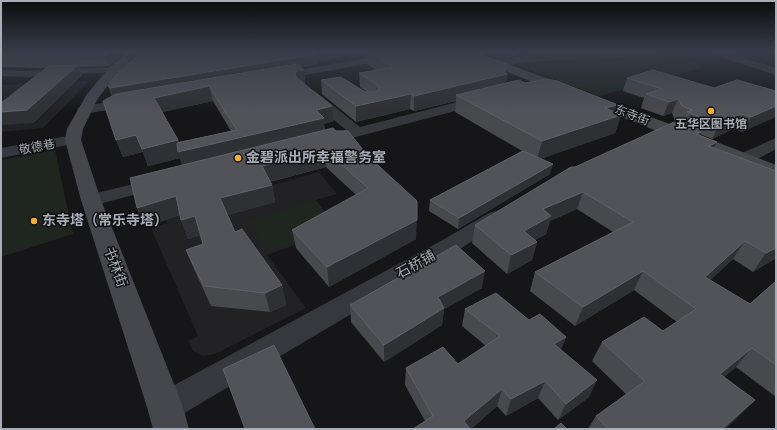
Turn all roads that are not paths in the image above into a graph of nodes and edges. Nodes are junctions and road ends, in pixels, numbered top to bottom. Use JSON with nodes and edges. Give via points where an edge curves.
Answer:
{"nodes":[{"id":1,"x":68,"y":72,"type":"edge"},
{"id":2,"x":112,"y":72,"type":"edge"},
{"id":3,"x":304,"y":72,"type":"edge"},
{"id":4,"x":326,"y":72,"type":"edge"},
{"id":5,"x":518,"y":72,"type":"edge"},
{"id":6,"x":1,"y":73,"type":"edge"},
{"id":7,"x":333,"y":77,"type":"edge"},
{"id":8,"x":269,"y":78,"type":"edge"},
{"id":9,"x":547,"y":82,"type":"junction"},
{"id":10,"x":304,"y":88,"type":"edge"},
{"id":11,"x":525,"y":88,"type":"edge"},
{"id":12,"x":495,"y":96,"type":"edge"},
{"id":13,"x":142,"y":100,"type":"edge"},
{"id":14,"x":84,"y":110,"type":"junction"},
{"id":15,"x":668,"y":129,"type":"junction"},
{"id":16,"x":357,"y":132,"type":"junction"},
{"id":17,"x":73,"y":140,"type":"junction"},
{"id":18,"x":640,"y":141,"type":"edge"},
{"id":19,"x":776,"y":143,"type":"edge"},
{"id":20,"x":307,"y":144,"type":"edge"},
{"id":21,"x":1,"y":153,"type":"edge"},
{"id":22,"x":744,"y":159,"type":"junction"},
{"id":23,"x":776,"y":172,"type":"edge"},
{"id":24,"x":176,"y":178,"type":"edge"},
{"id":25,"x":91,"y":200,"type":"junction"},
{"id":26,"x":514,"y":206,"type":"edge"},
{"id":27,"x":168,"y":418,"type":"edge"}],
"edges":[{"from":1,"to":6,"type":"street"},
{"from":2,"to":14,"type":"street"},
{"from":3,"to":8,"type":"street"},
{"from":4,"to":7,"type":"street"},
{"from":5,"to":9,"type":"street","name":"东寺街"},
{"from":9,"to":11,"type":"street"},
{"from":9,"to":15,"type":"street","name":"东寺街"},
{"from":10,"to":16,"type":"street"},
{"from":12,"to":16,"type":"street","via":[[393,118]]},
{"from":13,"to":14,"type":"street"},
{"from":14,"to":17,"type":"street"},
{"from":15,"to":18,"type":"street"},
{"from":15,"to":22,"type":"street","name":"东寺街"},
{"from":16,"to":20,"type":"street"},
{"from":17,"to":21,"type":"street","name":"敬德巷"},
{"from":17,"to":25,"type":"street","name":"书林街"},
{"from":19,"to":22,"type":"street"},
{"from":22,"to":23,"type":"street","name":"东寺街"},
{"from":24,"to":25,"type":"street"},
{"from":25,"to":27,"type":"street","name":"书林街"},
{"from":26,"to":27,"type":"street","name":"石桥铺"}]}
